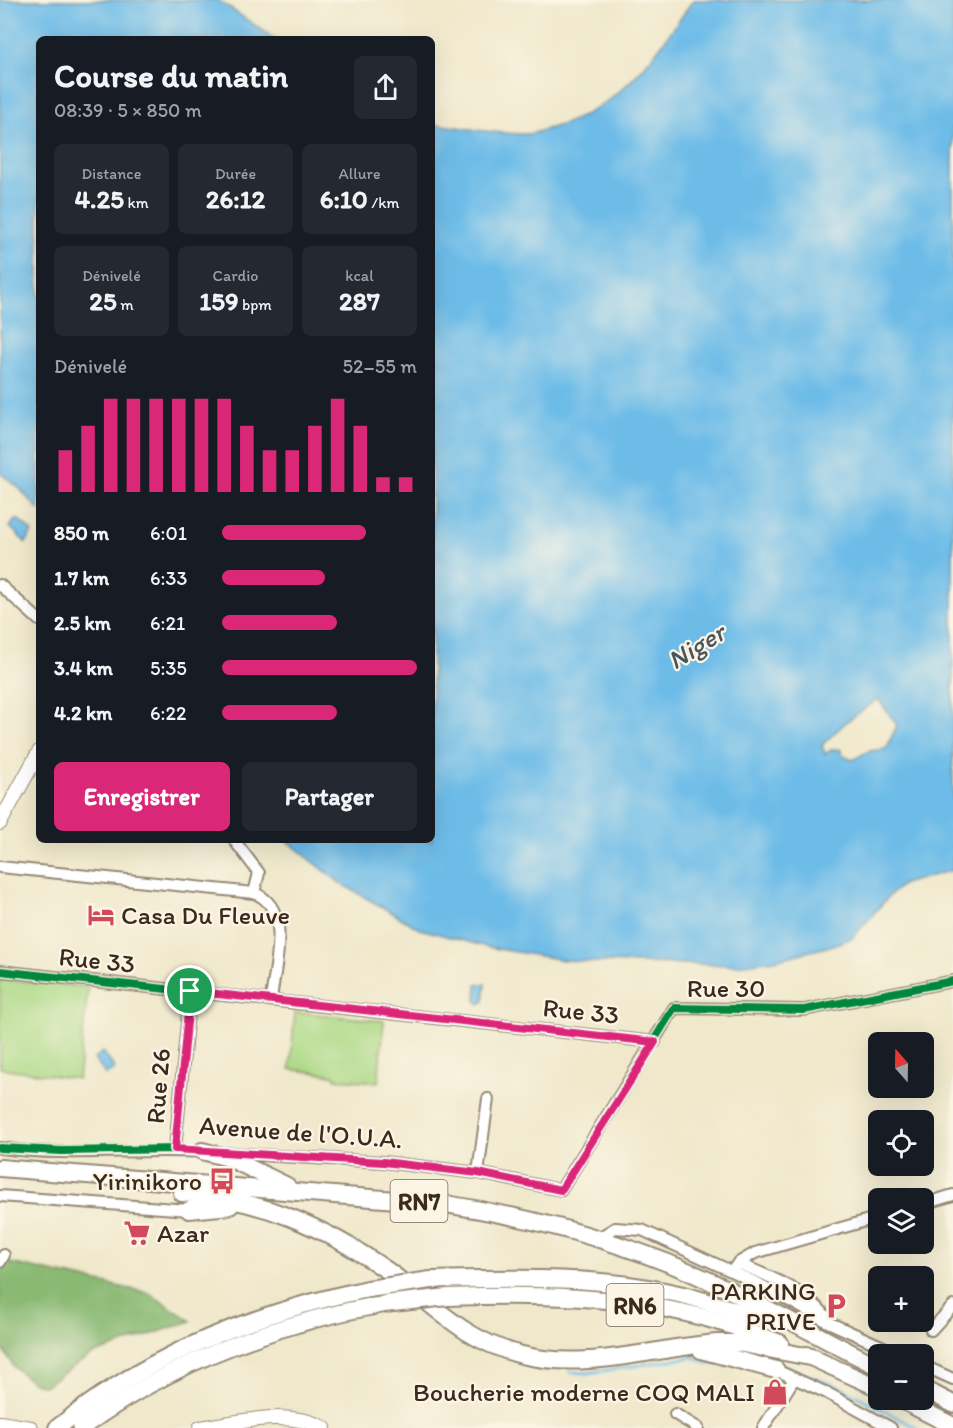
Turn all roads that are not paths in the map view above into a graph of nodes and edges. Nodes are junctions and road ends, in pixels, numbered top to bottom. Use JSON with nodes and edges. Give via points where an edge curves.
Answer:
{"nodes":[{"id":1,"x":0,"y":585,"type":"edge"},
{"id":2,"x":36,"y":618,"type":"edge"},
{"id":3,"x":36,"y":757,"type":"edge"},
{"id":4,"x":0,"y":823,"type":"edge"},
{"id":5,"x":236,"y":843,"type":"edge"},
{"id":6,"x":0,"y":867,"type":"edge"},
{"id":7,"x":254,"y":893,"type":"junction"},
{"id":8,"x":0,"y":971,"type":"edge"},
{"id":9,"x":953,"y":981,"type":"edge"},
{"id":10,"x":190,"y":991,"type":"junction"},
{"id":11,"x":271,"y":1000,"type":"junction"},
{"id":12,"x":655,"y":1042,"type":"junction"},
{"id":13,"x":488,"y":1099,"type":"dead end"},
{"id":14,"x":0,"y":1148,"type":"edge"},
{"id":15,"x":175,"y":1149,"type":"junction"},
{"id":16,"x":202,"y":1151,"type":"junction"},
{"id":17,"x":0,"y":1168,"type":"edge"},
{"id":18,"x":478,"y":1173,"type":"junction"},
{"id":19,"x":0,"y":1179,"type":"edge"},
{"id":20,"x":561,"y":1190,"type":"joint"},
{"id":21,"x":296,"y":1191,"type":"junction"},
{"id":22,"x":953,"y":1195,"type":"edge"},
{"id":23,"x":0,"y":1196,"type":"edge"},
{"id":24,"x":934,"y":1201,"type":"edge"},
{"id":25,"x":251,"y":1203,"type":"junction"},
{"id":26,"x":189,"y":1210,"type":"joint"},
{"id":27,"x":868,"y":1220,"type":"edge"},
{"id":28,"x":600,"y":1237,"type":"junction"},
{"id":29,"x":735,"y":1267,"type":"junction"},
{"id":30,"x":953,"y":1306,"type":"edge"},
{"id":31,"x":934,"y":1327,"type":"edge"},
{"id":32,"x":813,"y":1335,"type":"junction"},
{"id":33,"x":877,"y":1344,"type":"edge"},
{"id":34,"x":683,"y":1346,"type":"junction"},
{"id":35,"x":815,"y":1359,"type":"junction"},
{"id":36,"x":868,"y":1362,"type":"edge"},
{"id":37,"x":776,"y":1370,"type":"joint"},
{"id":38,"x":934,"y":1370,"type":"edge"},
{"id":39,"x":794,"y":1378,"type":"junction"},
{"id":40,"x":953,"y":1379,"type":"edge"},
{"id":41,"x":868,"y":1383,"type":"edge"},
{"id":42,"x":934,"y":1394,"type":"edge"},
{"id":43,"x":953,"y":1404,"type":"edge"},
{"id":44,"x":922,"y":1410,"type":"edge"},
{"id":45,"x":675,"y":1414,"type":"dead end"},
{"id":46,"x":0,"y":1423,"type":"edge"},
{"id":47,"x":79,"y":1424,"type":"edge"},
{"id":48,"x":953,"y":1426,"type":"edge"},
{"id":49,"x":32,"y":1428,"type":"edge"},
{"id":50,"x":57,"y":1428,"type":"edge"},
{"id":51,"x":200,"y":1428,"type":"edge"},
{"id":52,"x":324,"y":1428,"type":"edge"},
{"id":53,"x":698,"y":1428,"type":"edge"},
{"id":54,"x":763,"y":1428,"type":"edge"},
{"id":55,"x":891,"y":1428,"type":"edge"}],
"edges":[{"from":1,"to":2,"type":"street"},
{"from":3,"to":4,"type":"street"},
{"from":5,"to":7,"type":"street","via":[[259,873]]},
{"from":6,"to":7,"type":"street"},
{"from":7,"to":11,"type":"street","via":[[271,904],[277,920]]},
{"from":8,"to":10,"type":"street","name":"Rue 33"},
{"from":9,"to":12,"type":"street","name":"Rue 30","via":[[804,1010],[674,1008]]},
{"from":10,"to":11,"type":"street","name":"Rue 33"},
{"from":10,"to":15,"type":"street","name":"Rue 26"},
{"from":11,"to":12,"type":"street","name":"Rue 33"},
{"from":12,"to":20,"type":"street","name":"Rue 30"},
{"from":13,"to":18,"type":"street"},
{"from":14,"to":15,"type":"street","name":"Avenue de l'O.U.A."},
{"from":15,"to":16,"type":"street","name":"Avenue de l'O.U.A."},
{"from":16,"to":18,"type":"street","name":"Avenue de l'O.U.A.","via":[[383,1162]]},
{"from":16,"to":21,"type":"highway","via":[[229,1158]]},
{"from":17,"to":21,"type":"highway","number":"RN7"},
{"from":18,"to":20,"type":"street","name":"Avenue de l'O.U.A."},
{"from":19,"to":25,"type":"highway","via":[[190,1193]]},
{"from":21,"to":28,"type":"highway","number":"RN7","via":[[506,1213]]},
{"from":22,"to":24,"type":"street"},
{"from":23,"to":26,"type":"street"},
{"from":25,"to":26,"type":"highway"},
{"from":25,"to":34,"type":"highway","via":[[307,1222],[332,1236],[389,1272],[461,1330],[513,1352],[577,1361]]},
{"from":27,"to":29,"type":"street","via":[[755,1254]]},
{"from":28,"to":29,"type":"street","via":[[615,1228],[642,1230]]},
{"from":28,"to":32,"type":"highway","number":"RN7","via":[[717,1284]]},
{"from":29,"to":33,"type":"street","via":[[830,1323]]},
{"from":30,"to":31,"type":"street"},
{"from":32,"to":36,"type":"highway","number":"RN6"},
{"from":32,"to":47,"type":"highway","number":"RN6","bridge":true,"via":[[682,1295],[621,1285],[514,1278],[431,1280],[331,1297],[258,1319],[191,1346],[139,1371]]},
{"from":34,"to":35,"type":"highway","via":[[738,1343]]},
{"from":34,"to":37,"type":"highway"},
{"from":35,"to":41,"type":"highway","number":"RN6"},
{"from":35,"to":47,"type":"highway","number":"RN6","bridge":true,"via":[[702,1317],[642,1306],[540,1295],[448,1297],[338,1312],[264,1333],[200,1358]]},
{"from":37,"to":39,"type":"street"},
{"from":38,"to":40,"type":"street"},
{"from":39,"to":54,"type":"street"},
{"from":39,"to":55,"type":"street"},
{"from":42,"to":43,"type":"highway"},
{"from":44,"to":48,"type":"highway"},
{"from":45,"to":53,"type":"street"},
{"from":46,"to":49,"type":"street"},
{"from":47,"to":50,"type":"highway"},
{"from":51,"to":52,"type":"street","via":[[286,1418],[306,1420]]}]}
